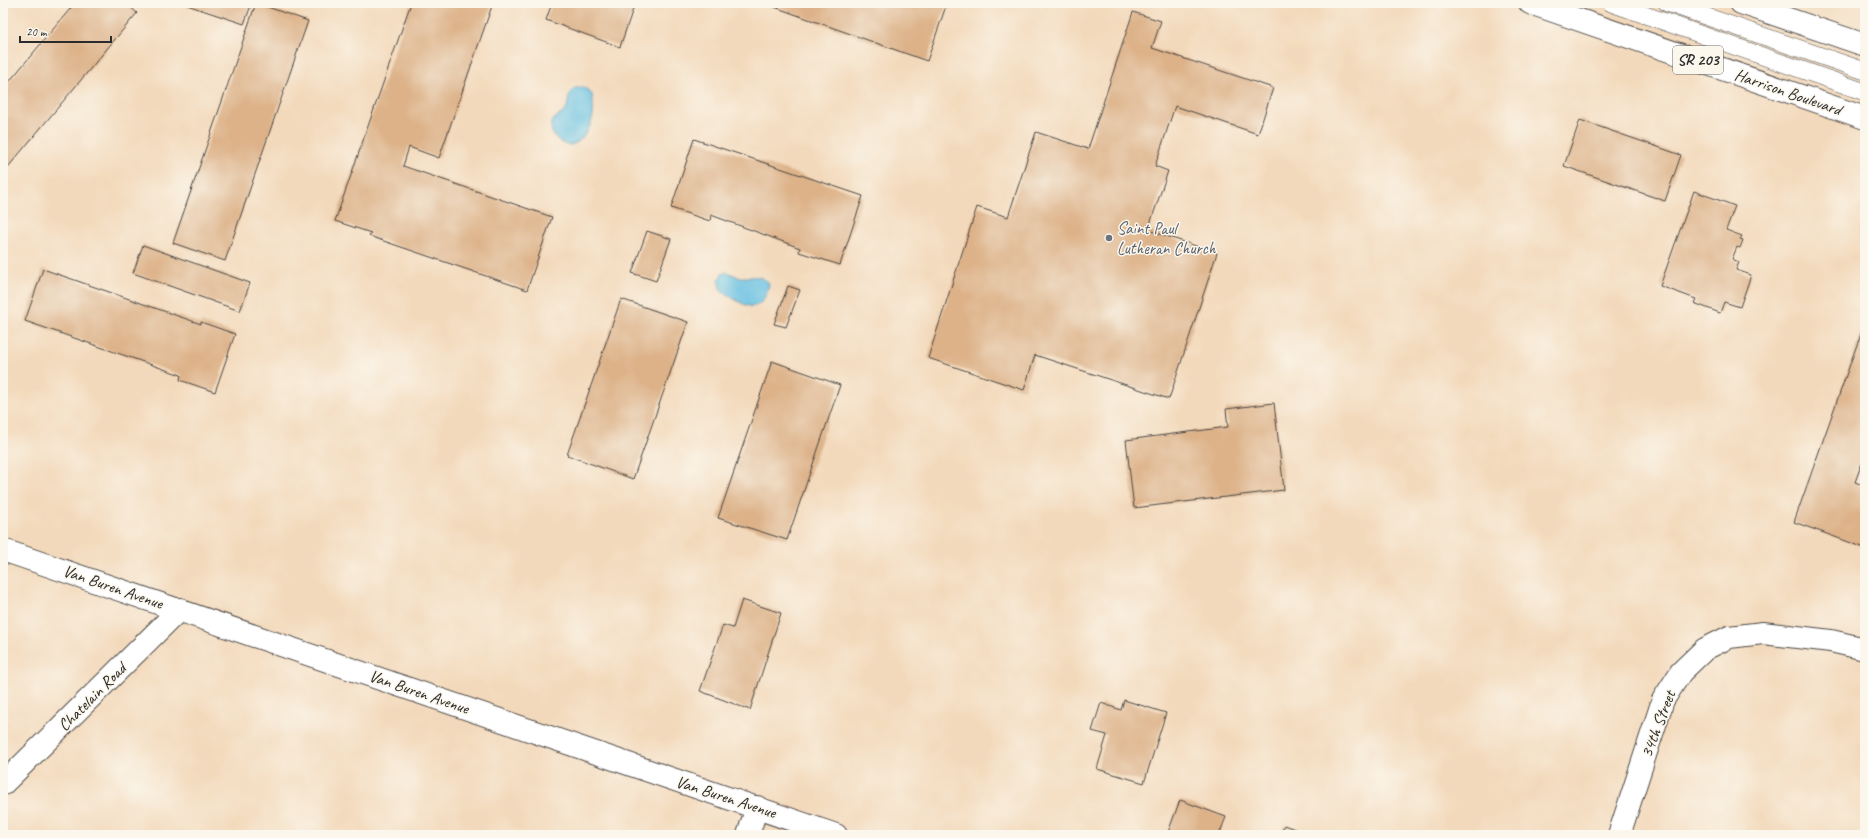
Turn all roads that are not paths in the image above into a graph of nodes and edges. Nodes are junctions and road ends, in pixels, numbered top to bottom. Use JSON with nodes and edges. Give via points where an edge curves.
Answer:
{"nodes":[{"id":1,"x":1530,"y":3,"type":"edge"},
{"id":2,"x":1611,"y":3,"type":"edge"},
{"id":3,"x":1667,"y":3,"type":"edge"},
{"id":4,"x":1741,"y":3,"type":"edge"},
{"id":5,"x":1865,"y":45,"type":"edge"},
{"id":6,"x":1865,"y":71,"type":"edge"},
{"id":7,"x":1865,"y":92,"type":"edge"},
{"id":8,"x":1865,"y":118,"type":"edge"},
{"id":9,"x":3,"y":550,"type":"edge"},
{"id":10,"x":180,"y":609,"type":"junction"},
{"id":11,"x":1865,"y":649,"type":"edge"},
{"id":12,"x":3,"y":784,"type":"edge"},
{"id":13,"x":757,"y":807,"type":"junction"},
{"id":14,"x":748,"y":835,"type":"edge"},
{"id":15,"x":836,"y":835,"type":"edge"},
{"id":16,"x":1619,"y":835,"type":"edge"}],
"edges":[{"from":1,"to":8,"type":"street","name":"Harrison Boulevard","number":"SR 203"},
{"from":2,"to":7,"type":"lane"},
{"from":3,"to":6,"type":"lane"},
{"from":4,"to":5,"type":"street"},
{"from":9,"to":10,"type":"street","name":"Van Buren Avenue"},
{"from":10,"to":12,"type":"street","name":"Chatelain Road"},
{"from":10,"to":13,"type":"street","name":"Van Buren Avenue","via":[[625,764]]},
{"from":11,"to":16,"type":"street","name":"34th Street","via":[[1831,641],[1763,633],[1729,637],[1704,649],[1681,672],[1663,700]]},
{"from":13,"to":14,"type":"street"},
{"from":13,"to":15,"type":"street","name":"Van Buren Avenue"}]}
